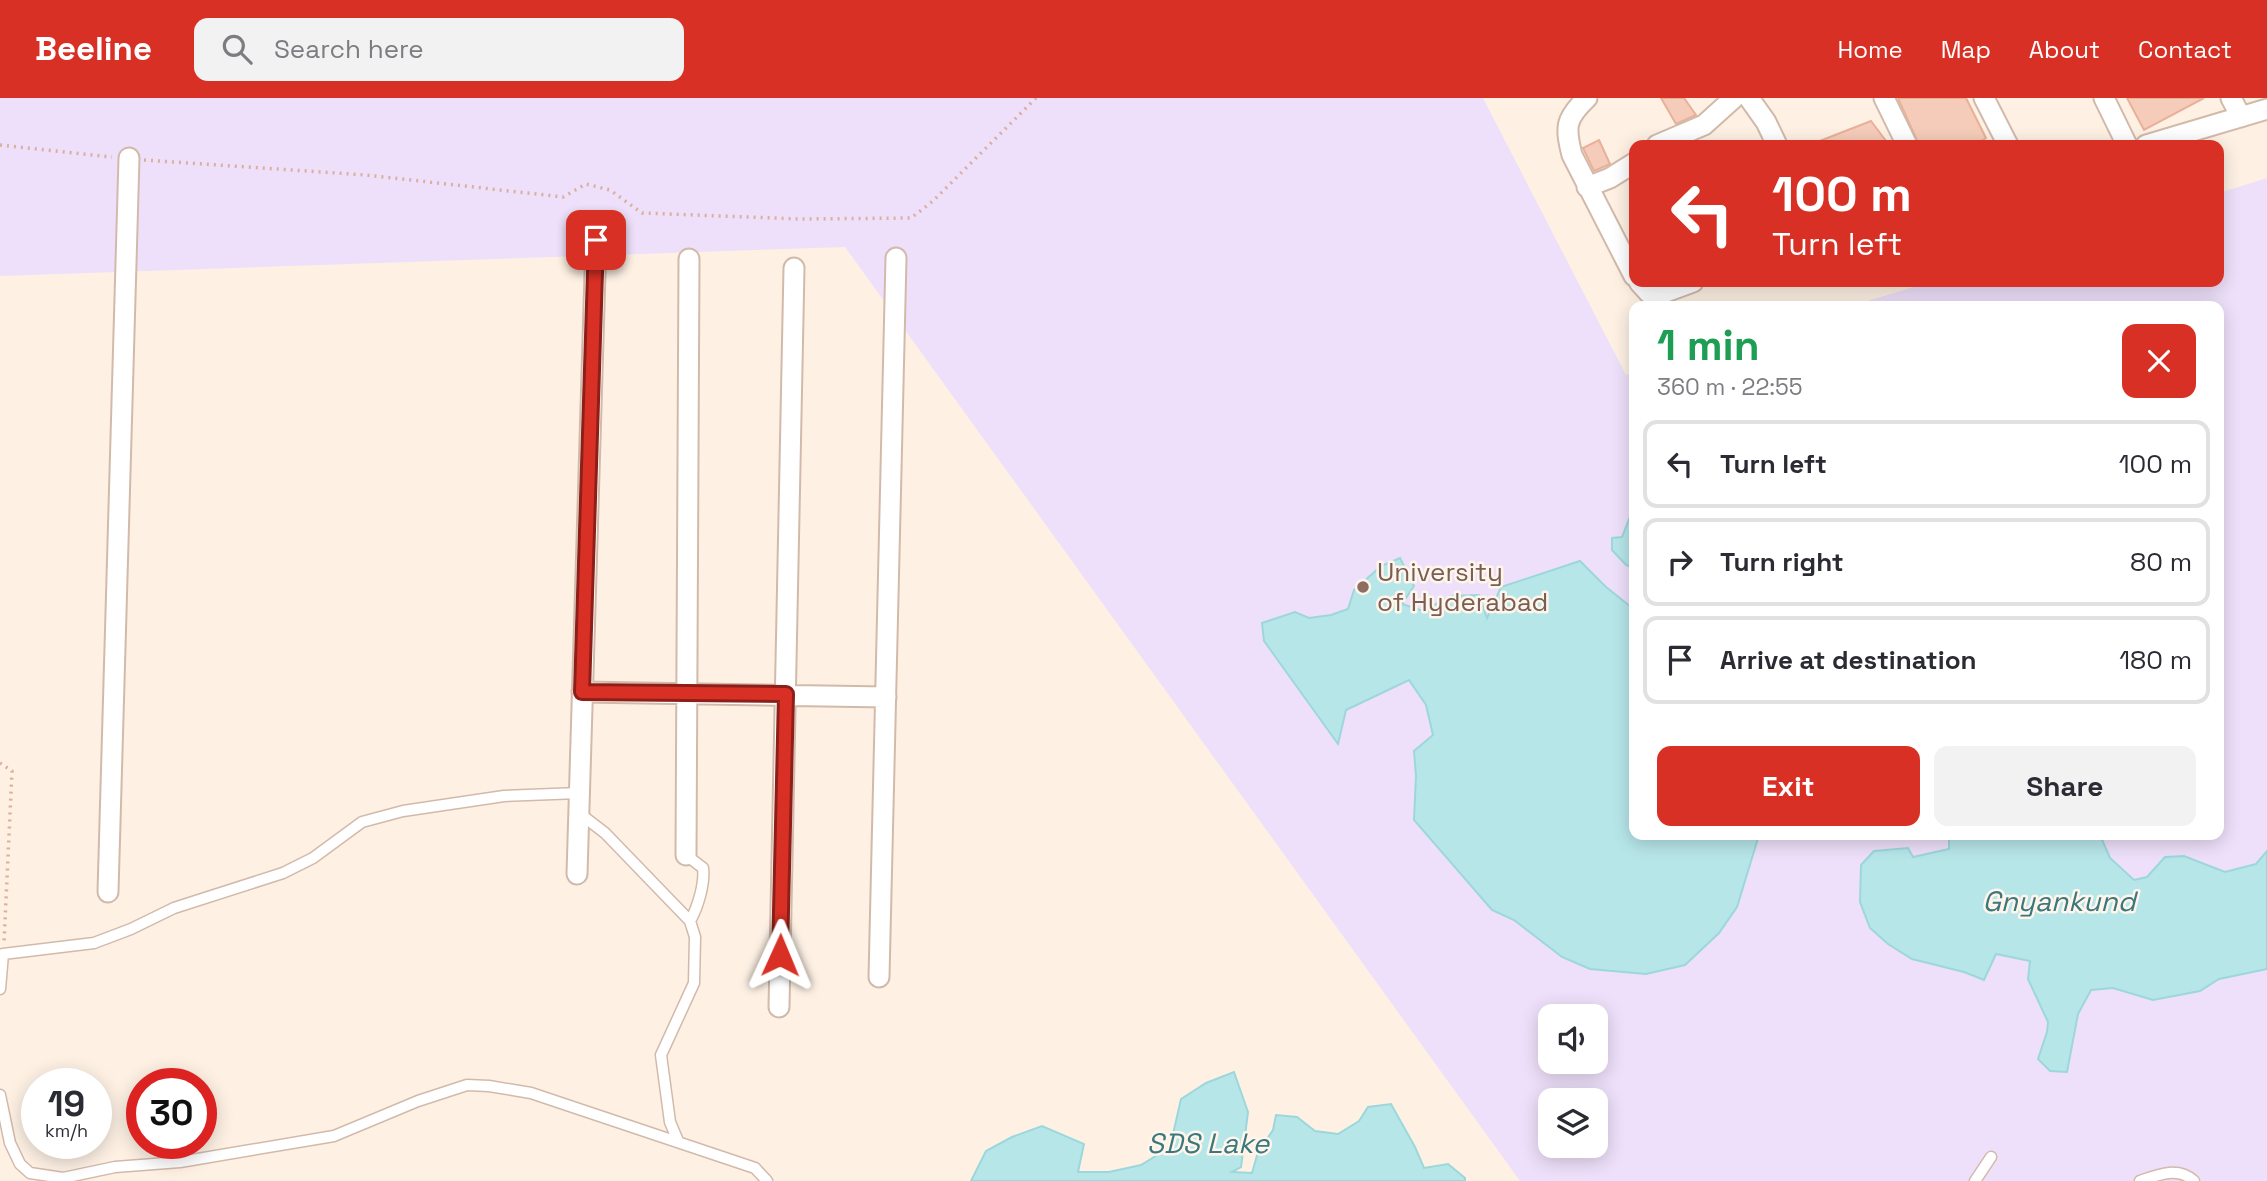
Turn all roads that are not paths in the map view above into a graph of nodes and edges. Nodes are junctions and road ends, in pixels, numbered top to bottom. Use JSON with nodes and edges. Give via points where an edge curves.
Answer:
{"nodes":[{"id":1,"x":1587,"y":98,"type":"edge"},
{"id":2,"x":1734,"y":98,"type":"edge"},
{"id":3,"x":1749,"y":98,"type":"edge"},
{"id":4,"x":1884,"y":98,"type":"edge"},
{"id":5,"x":1984,"y":98,"type":"edge"},
{"id":6,"x":2104,"y":98,"type":"edge"},
{"id":7,"x":2231,"y":98,"type":"edge"},
{"id":8,"x":2267,"y":108,"type":"edge"},
{"id":9,"x":2241,"y":117,"type":"junction"},
{"id":10,"x":1668,"y":140,"type":"edge"},
{"id":11,"x":1775,"y":140,"type":"edge"},
{"id":12,"x":1905,"y":140,"type":"edge"},
{"id":13,"x":2005,"y":140,"type":"edge"},
{"id":14,"x":2125,"y":140,"type":"edge"},
{"id":15,"x":2163,"y":140,"type":"edge"},
{"id":16,"x":130,"y":158,"type":"road end"},
{"id":17,"x":1629,"y":166,"type":"edge"},
{"id":18,"x":1587,"y":187,"type":"junction"},
{"id":19,"x":596,"y":240,"type":"dead end"},
{"id":20,"x":896,"y":258,"type":"dead end"},
{"id":21,"x":689,"y":259,"type":"dead end"},
{"id":22,"x":1629,"y":267,"type":"edge"},
{"id":23,"x":794,"y":268,"type":"dead end"},
{"id":24,"x":1644,"y":287,"type":"edge"},
{"id":25,"x":1679,"y":287,"type":"edge"},
{"id":26,"x":582,"y":692,"type":"junction"},
{"id":27,"x":687,"y":693,"type":"junction"},
{"id":28,"x":786,"y":694,"type":"junction"},
{"id":29,"x":886,"y":696,"type":"junction"},
{"id":30,"x":579,"y":793,"type":"junction"},
{"id":31,"x":579,"y":813,"type":"junction"},
{"id":32,"x":686,"y":855,"type":"joint"},
{"id":33,"x":577,"y":874,"type":"dead end"},
{"id":34,"x":108,"y":892,"type":"dead end"},
{"id":35,"x":691,"y":920,"type":"junction"},
{"id":36,"x":879,"y":977,"type":"dead end"},
{"id":37,"x":0,"y":989,"type":"edge"},
{"id":38,"x":779,"y":1007,"type":"dead end"},
{"id":39,"x":0,"y":1094,"type":"edge"},
{"id":40,"x":678,"y":1141,"type":"junction"},
{"id":41,"x":1991,"y":1157,"type":"dead end"},
{"id":42,"x":767,"y":1181,"type":"edge"},
{"id":43,"x":1975,"y":1181,"type":"edge"},
{"id":44,"x":2140,"y":1181,"type":"edge"},
{"id":45,"x":2194,"y":1181,"type":"edge"}],
"edges":[{"from":1,"to":18,"type":"street","via":[[1570,115],[1567,135]]},
{"from":2,"to":10,"type":"street","via":[[1703,125]]},
{"from":3,"to":11,"type":"street"},
{"from":4,"to":12,"type":"street"},
{"from":5,"to":13,"type":"street"},
{"from":6,"to":14,"type":"street"},
{"from":7,"to":9,"type":"street"},
{"from":8,"to":9,"type":"street"},
{"from":9,"to":15,"type":"street"},
{"from":16,"to":34,"type":"street"},
{"from":17,"to":18,"type":"street"},
{"from":18,"to":22,"type":"street"},
{"from":19,"to":26,"type":"street"},
{"from":20,"to":29,"type":"street"},
{"from":21,"to":27,"type":"street"},
{"from":23,"to":28,"type":"street"},
{"from":24,"to":25,"type":"street","via":[[1649,293]]},
{"from":26,"to":27,"type":"street"},
{"from":26,"to":30,"type":"street"},
{"from":27,"to":28,"type":"street"},
{"from":27,"to":32,"type":"street"},
{"from":28,"to":29,"type":"street"},
{"from":28,"to":38,"type":"street"},
{"from":29,"to":36,"type":"street"},
{"from":30,"to":31,"type":"street"},
{"from":30,"to":37,"type":"lane","via":[[504,796],[362,822],[313,858],[283,873],[174,908],[94,943],[4,954]]},
{"from":31,"to":33,"type":"street"},
{"from":31,"to":35,"type":"lane","via":[[605,832]]},
{"from":32,"to":35,"type":"lane","via":[[703,868],[704,875]]},
{"from":35,"to":40,"type":"lane","via":[[694,983],[661,1055],[670,1122]]},
{"from":39,"to":40,"type":"lane","via":[[10,1143],[20,1164],[30,1173],[64,1178],[334,1136],[467,1085],[531,1093]]},
{"from":40,"to":42,"type":"lane","via":[[755,1168]]},
{"from":41,"to":43,"type":"lane"},
{"from":44,"to":45,"type":"lane","via":[[2166,1171]]}]}
